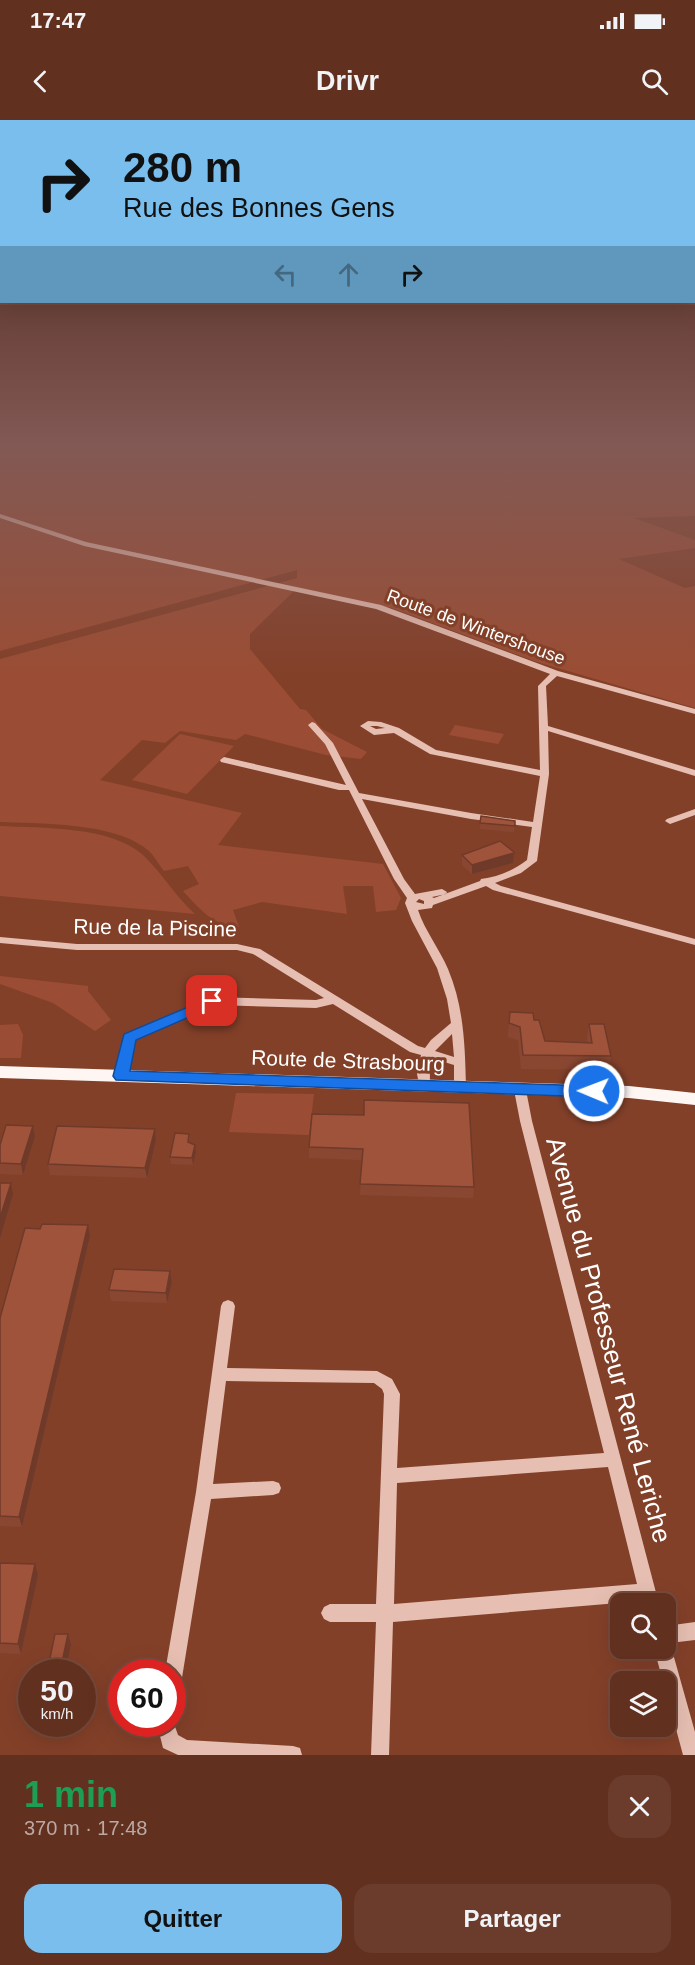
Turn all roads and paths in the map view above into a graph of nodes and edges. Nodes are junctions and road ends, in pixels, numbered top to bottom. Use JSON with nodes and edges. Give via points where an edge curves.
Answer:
{"nodes":[{"id":1,"x":13,"y":520,"type":"edge"},
{"id":2,"x":555,"y":672,"type":"junction"},
{"id":3,"x":695,"y":712,"type":"edge"},
{"id":4,"x":312,"y":725,"type":"dead end"},
{"id":5,"x":543,"y":727,"type":"junction"},
{"id":6,"x":396,"y":730,"type":"dead end"},
{"id":7,"x":224,"y":760,"type":"dead end"},
{"id":8,"x":545,"y":774,"type":"junction"},
{"id":9,"x":695,"y":774,"type":"edge"},
{"id":10,"x":355,"y":791,"type":"junction"},
{"id":11,"x":695,"y":812,"type":"edge"},
{"id":12,"x":670,"y":821,"type":"dead end"},
{"id":13,"x":536,"y":825,"type":"junction"},
{"id":14,"x":489,"y":880,"type":"junction"},
{"id":15,"x":420,"y":901,"type":"junction"},
{"id":16,"x":0,"y":940,"type":"edge"},
{"id":17,"x":695,"y":942,"type":"edge"},
{"id":18,"x":333,"y":1000,"type":"junction"},
{"id":19,"x":458,"y":1023,"type":"junction"},
{"id":20,"x":426,"y":1053,"type":"junction"},
{"id":21,"x":459,"y":1063,"type":"junction"},
{"id":22,"x":0,"y":1072,"type":"edge"},
{"id":23,"x":121,"y":1076,"type":"junction"},
{"id":24,"x":424,"y":1086,"type":"junction"},
{"id":25,"x":460,"y":1087,"type":"junction"},
{"id":26,"x":520,"y":1090,"type":"junction"},
{"id":27,"x":695,"y":1099,"type":"edge"},
{"id":28,"x":228,"y":1306,"type":"dead end"},
{"id":29,"x":220,"y":1374,"type":"junction"},
{"id":30,"x":614,"y":1459,"type":"junction"},
{"id":31,"x":388,"y":1476,"type":"junction"},
{"id":32,"x":273,"y":1488,"type":"dead end"},
{"id":33,"x":204,"y":1492,"type":"junction"},
{"id":34,"x":649,"y":1593,"type":"edge"},
{"id":35,"x":610,"y":1600,"type":"edge"},
{"id":36,"x":330,"y":1613,"type":"dead end"},
{"id":37,"x":384,"y":1613,"type":"junction"},
{"id":38,"x":695,"y":1632,"type":"edge"},
{"id":39,"x":676,"y":1634,"type":"edge"},
{"id":40,"x":176,"y":1659,"type":"edge"},
{"id":41,"x":666,"y":1659,"type":"edge"},
{"id":42,"x":169,"y":1737,"type":"edge"},
{"id":43,"x":293,"y":1755,"type":"edge"},
{"id":44,"x":380,"y":1755,"type":"edge"},
{"id":45,"x":692,"y":1755,"type":"edge"}],
"edges":[{"from":1,"to":2,"type":"street","name":"Route de Wintershouse","via":[[84,544],[378,607]]},
{"from":2,"to":3,"type":"street","name":"Route de Wintershouse"},
{"from":2,"to":5,"type":"street","via":[[542,686]]},
{"from":4,"to":10,"type":"street","via":[[328,743]]},
{"from":5,"to":8,"type":"street"},
{"from":5,"to":9,"type":"street"},
{"from":6,"to":8,"type":"street","via":[[433,752]]},
{"from":7,"to":10,"type":"street"},
{"from":8,"to":13,"type":"street"},
{"from":10,"to":13,"type":"street","via":[[471,816]]},
{"from":10,"to":15,"type":"street","via":[[399,880]]},
{"from":11,"to":12,"type":"street"},
{"from":13,"to":14,"type":"street","via":[[532,861]]},
{"from":14,"to":15,"type":"street"},
{"from":14,"to":17,"type":"street","via":[[497,888]]},
{"from":15,"to":19,"type":"street","via":[[428,938],[447,979]]},
{"from":16,"to":18,"type":"street","name":"Rue de la Piscine","via":[[77,947],[237,947],[256,951]]},
{"from":18,"to":20,"type":"street","name":"Rue de la Piscine"},
{"from":18,"to":23,"type":"street","via":[[316,1004],[212,1001],[130,1037]]},
{"from":19,"to":20,"type":"street"},
{"from":19,"to":21,"type":"street"},
{"from":20,"to":21,"type":"street","name":"Rue de la Piscine"},
{"from":20,"to":24,"type":"street"},
{"from":21,"to":25,"type":"street"},
{"from":22,"to":23,"type":"main road","name":"Route de Strasbourg"},
{"from":23,"to":24,"type":"main road","name":"Route de Strasbourg"},
{"from":24,"to":25,"type":"main road","name":"Route de Strasbourg"},
{"from":25,"to":26,"type":"main road","name":"Route de Strasbourg"},
{"from":26,"to":27,"type":"main road","name":"Route de Strasbourg","via":[[629,1092]]},
{"from":26,"to":30,"type":"street","name":"Avenue du Professeur René Leriche"},
{"from":28,"to":29,"type":"street"},
{"from":29,"to":31,"type":"street","via":[[377,1377],[392,1394]]},
{"from":29,"to":33,"type":"street"},
{"from":30,"to":31,"type":"street"},
{"from":30,"to":34,"type":"street","name":"Avenue du Professeur René Leriche"},
{"from":31,"to":37,"type":"street"},
{"from":32,"to":33,"type":"street"},
{"from":33,"to":40,"type":"street"},
{"from":35,"to":37,"type":"street"},
{"from":36,"to":37,"type":"street"},
{"from":37,"to":44,"type":"street"},
{"from":38,"to":39,"type":"street"},
{"from":41,"to":45,"type":"street"},
{"from":42,"to":43,"type":"street","via":[[170,1742],[186,1749]]}]}
